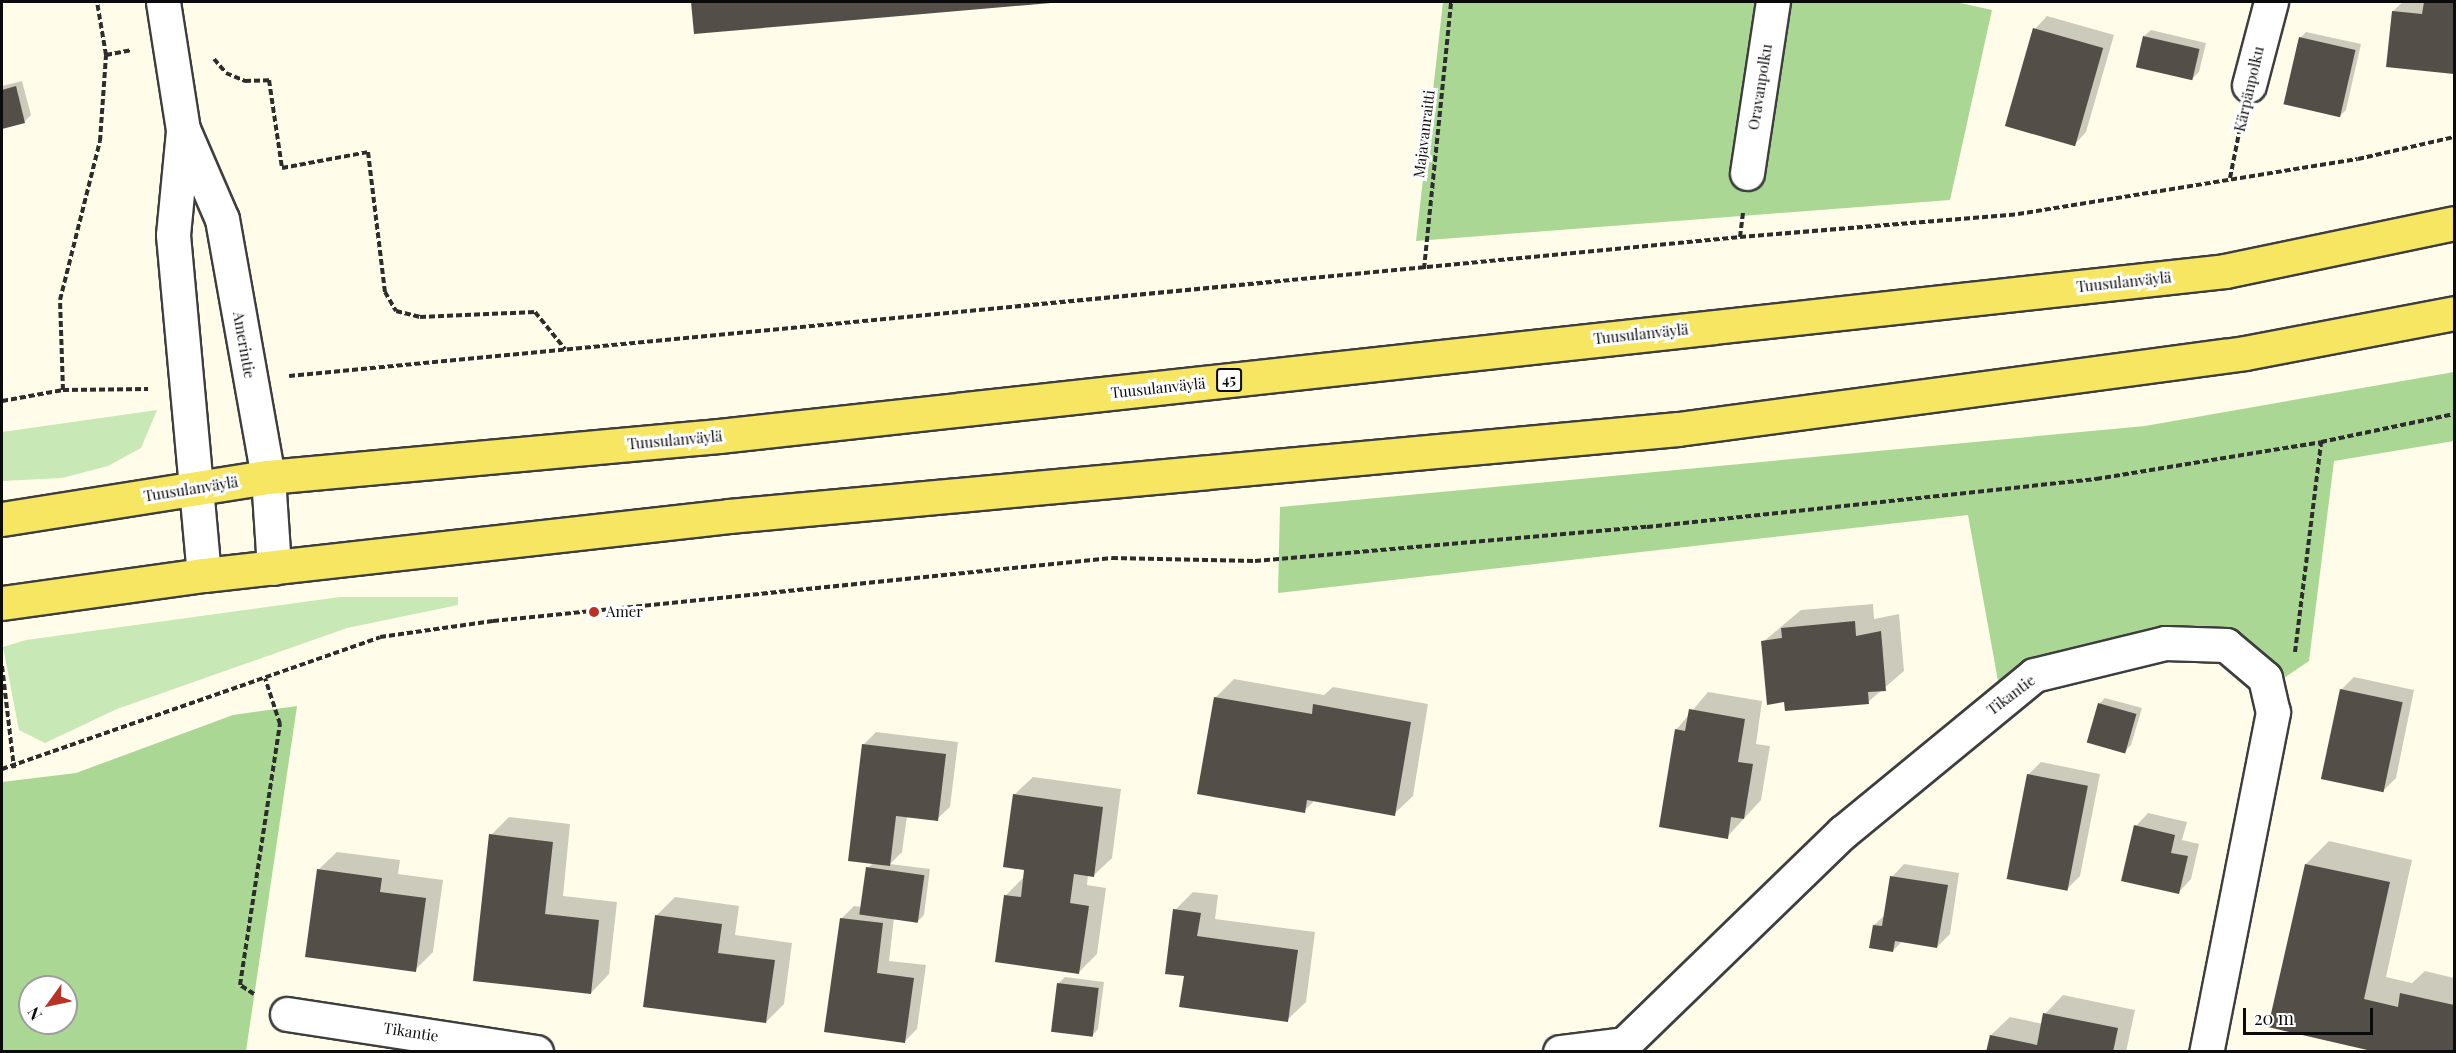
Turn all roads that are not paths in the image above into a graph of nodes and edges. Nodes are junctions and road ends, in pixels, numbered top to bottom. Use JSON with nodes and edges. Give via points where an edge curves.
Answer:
{"nodes":[{"id":1,"x":163,"y":2,"type":"edge"},
{"id":2,"x":1773,"y":2,"type":"edge"},
{"id":3,"x":2271,"y":2,"type":"edge"},
{"id":4,"x":2249,"y":85,"type":"road end"},
{"id":5,"x":183,"y":129,"type":"junction"},
{"id":6,"x":1747,"y":173,"type":"dead end"},
{"id":7,"x":2454,"y":223,"type":"edge"},
{"id":8,"x":2454,"y":313,"type":"edge"},
{"id":9,"x":268,"y":477,"type":"junction"},
{"id":10,"x":196,"y":489,"type":"junction"},
{"id":11,"x":2,"y":519,"type":"edge"},
{"id":12,"x":274,"y":568,"type":"junction"},
{"id":13,"x":204,"y":575,"type":"junction"},
{"id":14,"x":2,"y":603,"type":"edge"},
{"id":15,"x":287,"y":1014,"type":"road end"},
{"id":16,"x":536,"y":1052,"type":"edge"},
{"id":17,"x":1560,"y":1052,"type":"edge"},
{"id":18,"x":2206,"y":1052,"type":"edge"}],
"edges":[{"from":1,"to":5,"type":"street","name":"Amerintie"},
{"from":2,"to":6,"type":"street","name":"Oravanpolku"},
{"from":3,"to":4,"type":"street","name":"Kärpänpolku"},
{"from":5,"to":9,"type":"street","name":"Amerintie","via":[[222,219]]},
{"from":5,"to":10,"type":"street","name":"Amerintie","via":[[173,235]]},
{"from":7,"to":9,"type":"main road","name":"Tuusulanväylä","number":"45","via":[[2225,271],[719,436]]},
{"from":8,"to":12,"type":"main road","via":[[2245,353],[1678,429],[729,516]]},
{"from":9,"to":10,"type":"main road","name":"Tuusulanväylä","number":"45"},
{"from":9,"to":12,"type":"street","name":"Amerintie"},
{"from":10,"to":11,"type":"main road","name":"Tuusulanväylä","number":"45"},
{"from":10,"to":13,"type":"street","name":"Amerintie"},
{"from":12,"to":13,"type":"main road"},
{"from":13,"to":14,"type":"main road"},
{"from":15,"to":16,"type":"street","name":"Tikantie"},
{"from":17,"to":18,"type":"street","name":"Tikantie","via":[[1624,1044],[1843,832],[2034,675],[2165,643],[2226,645],[2265,678],[2273,712]]}]}
